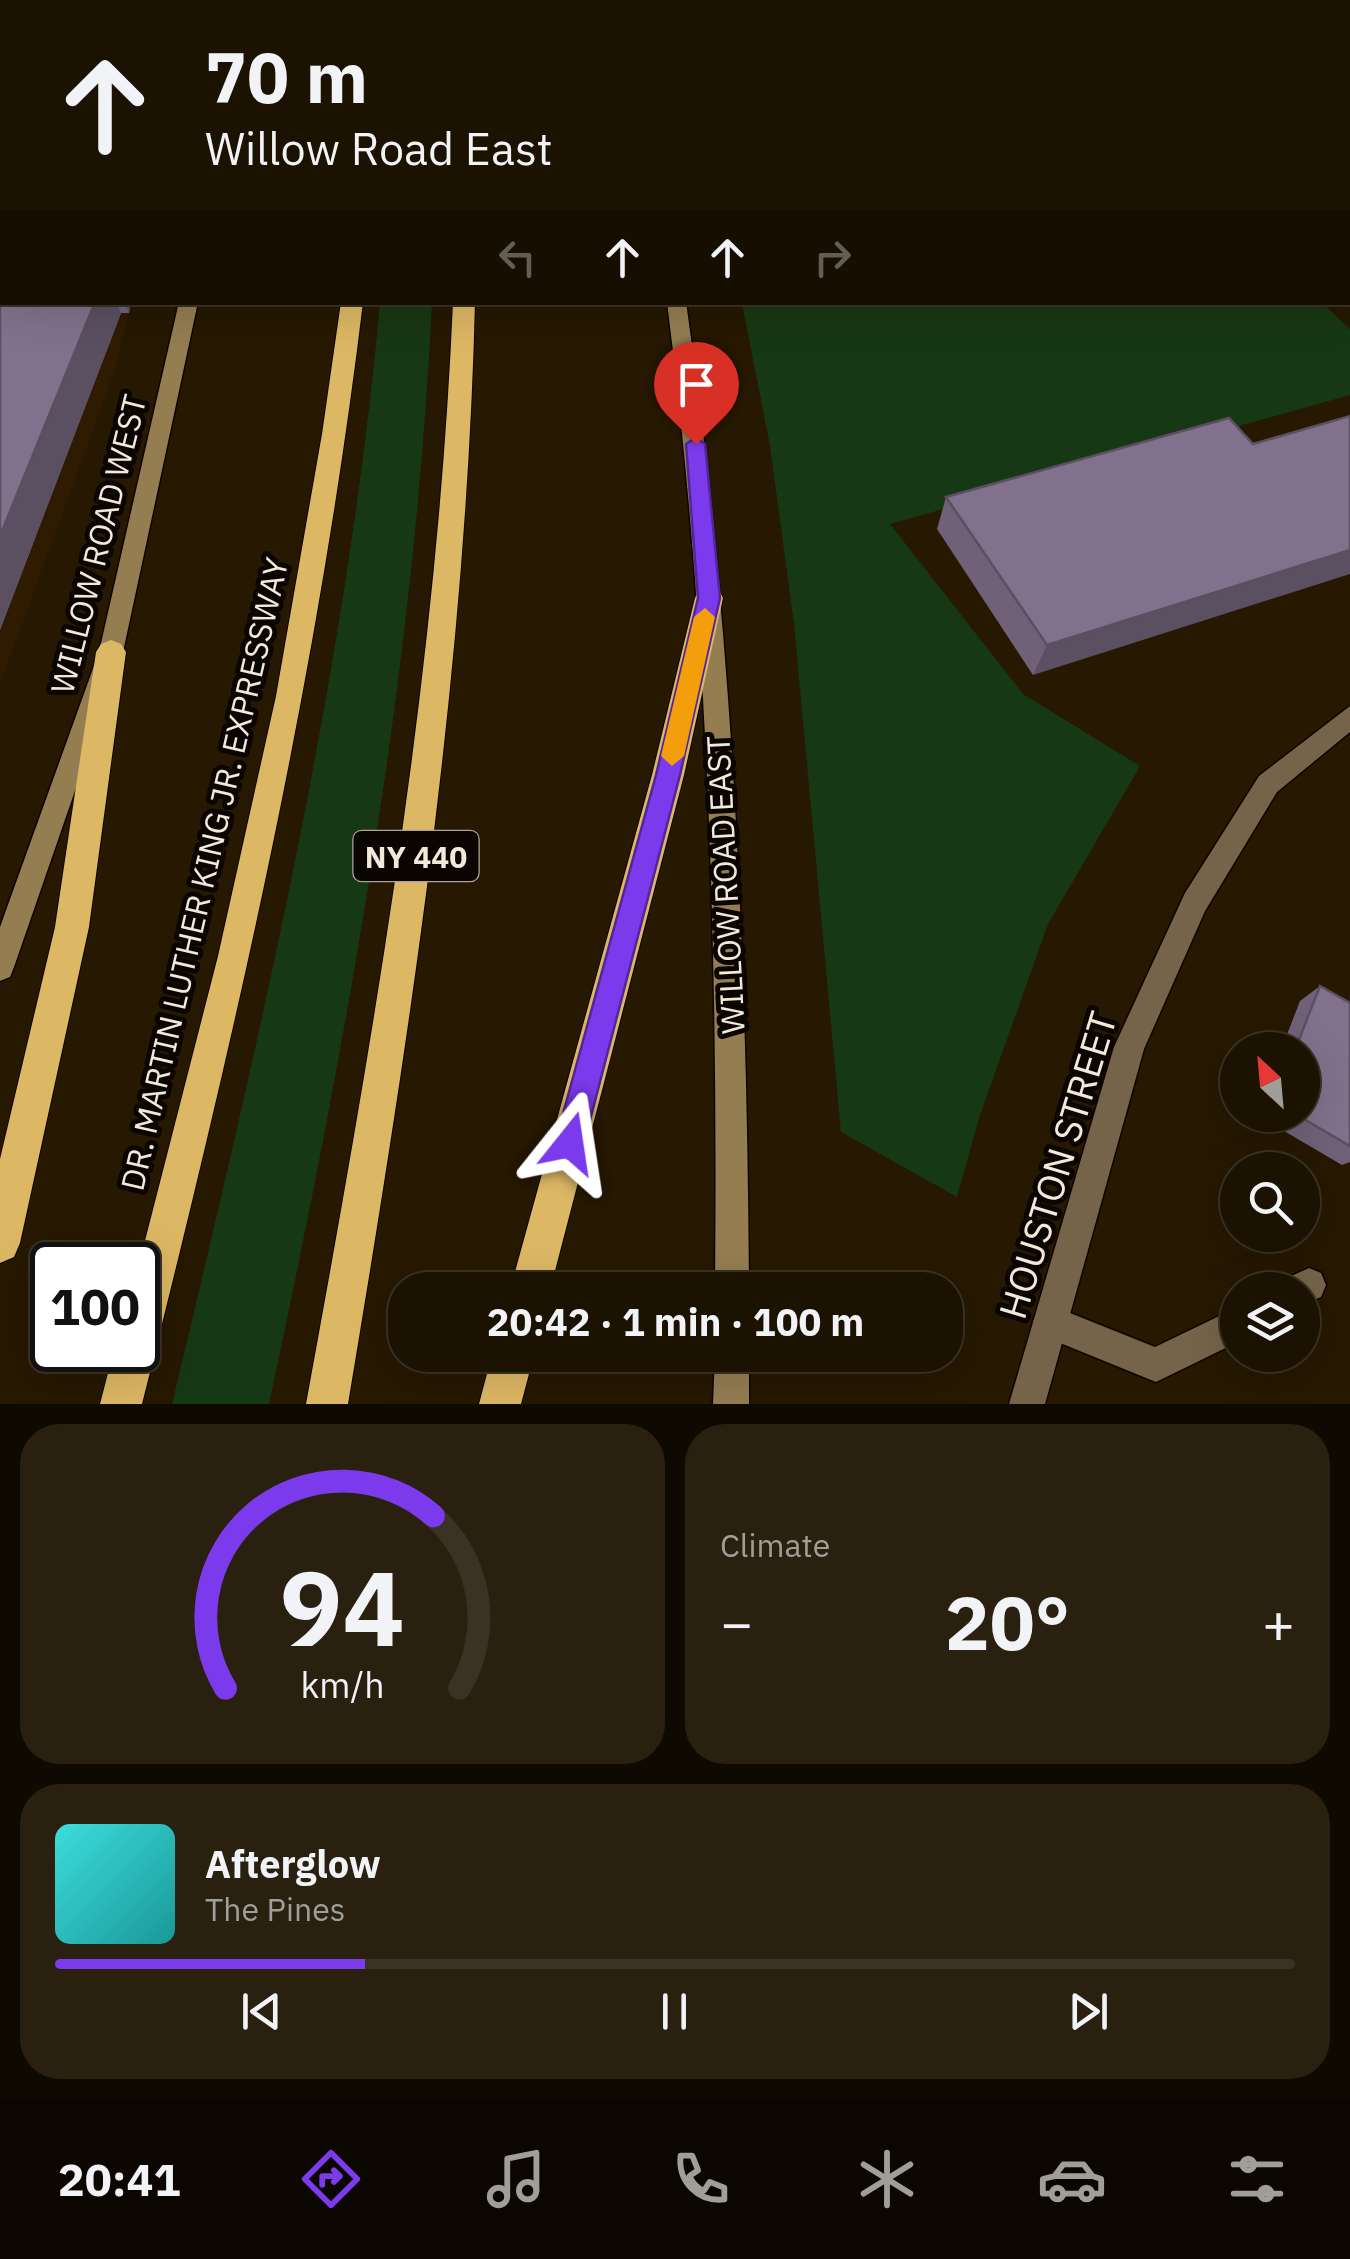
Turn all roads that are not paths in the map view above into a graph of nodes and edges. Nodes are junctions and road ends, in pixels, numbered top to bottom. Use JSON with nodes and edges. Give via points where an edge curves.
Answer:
{"nodes":[{"id":1,"x":188,"y":305,"type":"edge"},
{"id":2,"x":352,"y":305,"type":"edge"},
{"id":3,"x":464,"y":305,"type":"edge"},
{"id":4,"x":676,"y":305,"type":"edge"},
{"id":5,"x":709,"y":598,"type":"junction"},
{"id":6,"x":110,"y":652,"type":"junction"},
{"id":7,"x":1350,"y":717,"type":"edge"},
{"id":8,"x":0,"y":967,"type":"edge"},
{"id":9,"x":0,"y":1243,"type":"edge"},
{"id":10,"x":160,"y":1259,"type":"edge"},
{"id":11,"x":535,"y":1272,"type":"edge"},
{"id":12,"x":732,"y":1272,"type":"edge"},
{"id":13,"x":1050,"y":1322,"type":"junction"},
{"id":14,"x":1220,"y":1333,"type":"edge"},
{"id":15,"x":130,"y":1372,"type":"edge"},
{"id":16,"x":508,"y":1372,"type":"edge"},
{"id":17,"x":732,"y":1372,"type":"edge"},
{"id":18,"x":121,"y":1404,"type":"edge"},
{"id":19,"x":327,"y":1404,"type":"edge"},
{"id":20,"x":500,"y":1404,"type":"edge"},
{"id":21,"x":731,"y":1404,"type":"edge"},
{"id":22,"x":1027,"y":1404,"type":"edge"}],
"edges":[{"from":1,"to":6,"type":"main road","name":"WILLOW ROAD WEST"},
{"from":2,"to":10,"type":"highway","name":"DR. MARTIN LUTHER KING JR. EXPRESSWAY","via":[[316,574],[285,732]]},
{"from":3,"to":19,"type":"highway","number":"NY 440","via":[[434,730]]},
{"from":4,"to":5,"type":"main road","name":"WILLOW ROAD EAST"},
{"from":5,"to":11,"type":"highway"},
{"from":5,"to":12,"type":"main road","name":"WILLOW ROAD EAST","via":[[728,894]]},
{"from":6,"to":8,"type":"main road","name":"WILLOW ROAD WEST"},
{"from":6,"to":9,"type":"highway","via":[[72,927]]},
{"from":7,"to":13,"type":"street","name":"HOUSTON STREET","via":[[1268,784],[1195,902],[1129,1048]]},
{"from":13,"to":14,"type":"street","via":[[1156,1365]]},
{"from":13,"to":22,"type":"street","name":"HOUSTON STREET"},
{"from":15,"to":18,"type":"highway"},
{"from":16,"to":20,"type":"highway"},
{"from":17,"to":21,"type":"main road"}]}
